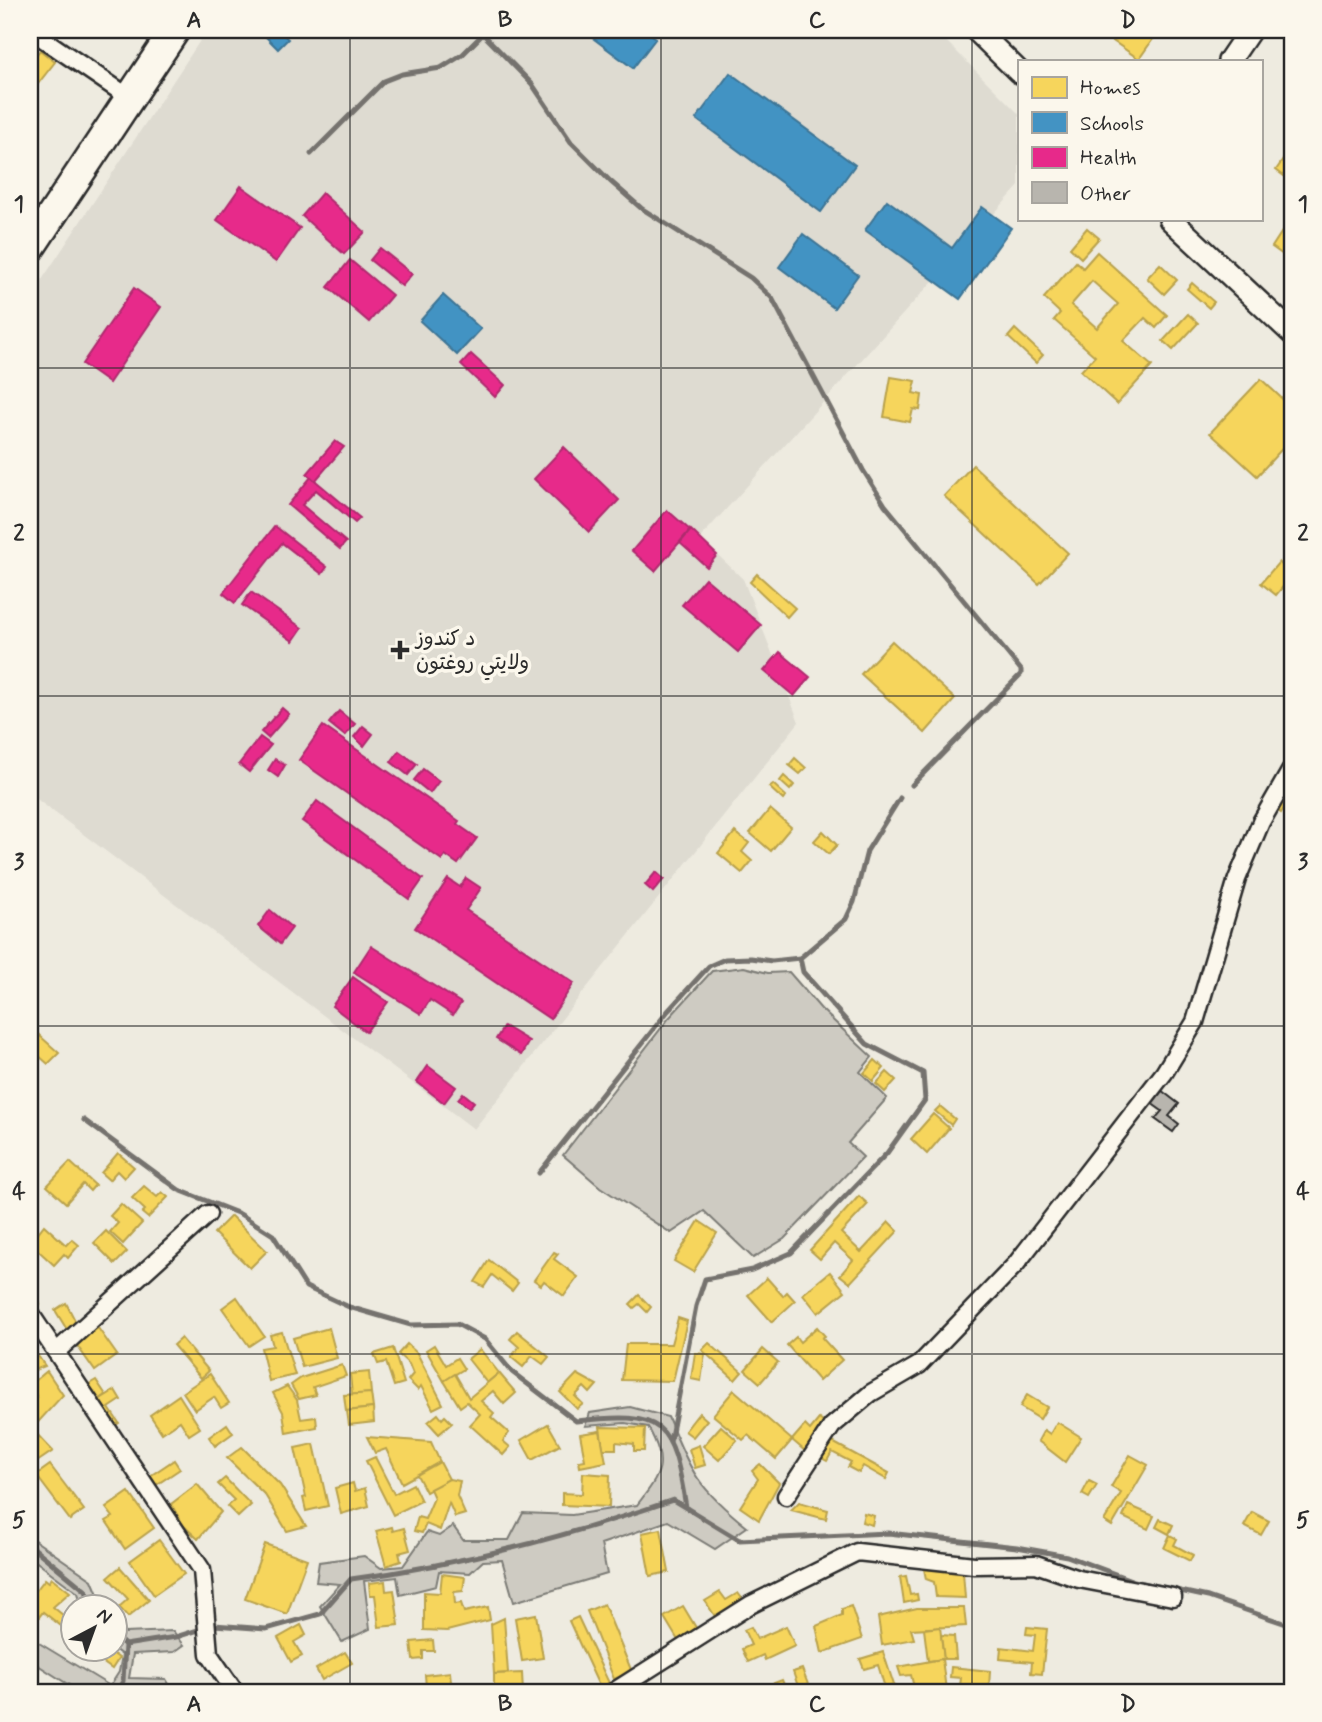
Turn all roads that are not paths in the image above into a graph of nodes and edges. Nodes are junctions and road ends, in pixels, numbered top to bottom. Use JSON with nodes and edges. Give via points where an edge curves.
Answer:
{"nodes":[{"id":1,"x":30,"y":30,"type":"edge"},
{"id":2,"x":175,"y":30,"type":"edge"},
{"id":3,"x":976,"y":30,"type":"edge"},
{"id":4,"x":1250,"y":30,"type":"edge"},
{"id":5,"x":1230,"y":60,"type":"edge"},
{"id":6,"x":1018,"y":71,"type":"edge"},
{"id":7,"x":130,"y":98,"type":"junction"},
{"id":8,"x":1171,"y":220,"type":"edge"},
{"id":9,"x":30,"y":248,"type":"edge"},
{"id":10,"x":1292,"y":333,"type":"edge"},
{"id":11,"x":1292,"y":768,"type":"edge"},
{"id":12,"x":208,"y":1214,"type":"dead end"},
{"id":13,"x":30,"y":1313,"type":"edge"},
{"id":14,"x":56,"y":1352,"type":"junction"},
{"id":15,"x":786,"y":1496,"type":"dead end"},
{"id":16,"x":1173,"y":1597,"type":"dead end"},
{"id":17,"x":235,"y":1692,"type":"edge"},
{"id":18,"x":613,"y":1692,"type":"edge"}],
"edges":[{"from":1,"to":7,"type":"street"},
{"from":2,"to":7,"type":"highway"},
{"from":3,"to":6,"type":"street"},
{"from":4,"to":5,"type":"street"},
{"from":7,"to":9,"type":"highway"},
{"from":8,"to":10,"type":"street"},
{"from":11,"to":15,"type":"street","via":[[1261,822],[1237,879],[1195,1022],[1164,1073],[1016,1264],[919,1365],[871,1393],[832,1426]]},
{"from":12,"to":14,"type":"street"},
{"from":13,"to":14,"type":"street"},
{"from":14,"to":17,"type":"street","via":[[202,1570],[209,1654]]},
{"from":16,"to":18,"type":"street","via":[[1079,1579],[1036,1564],[974,1565],[857,1552],[750,1605]]}]}
